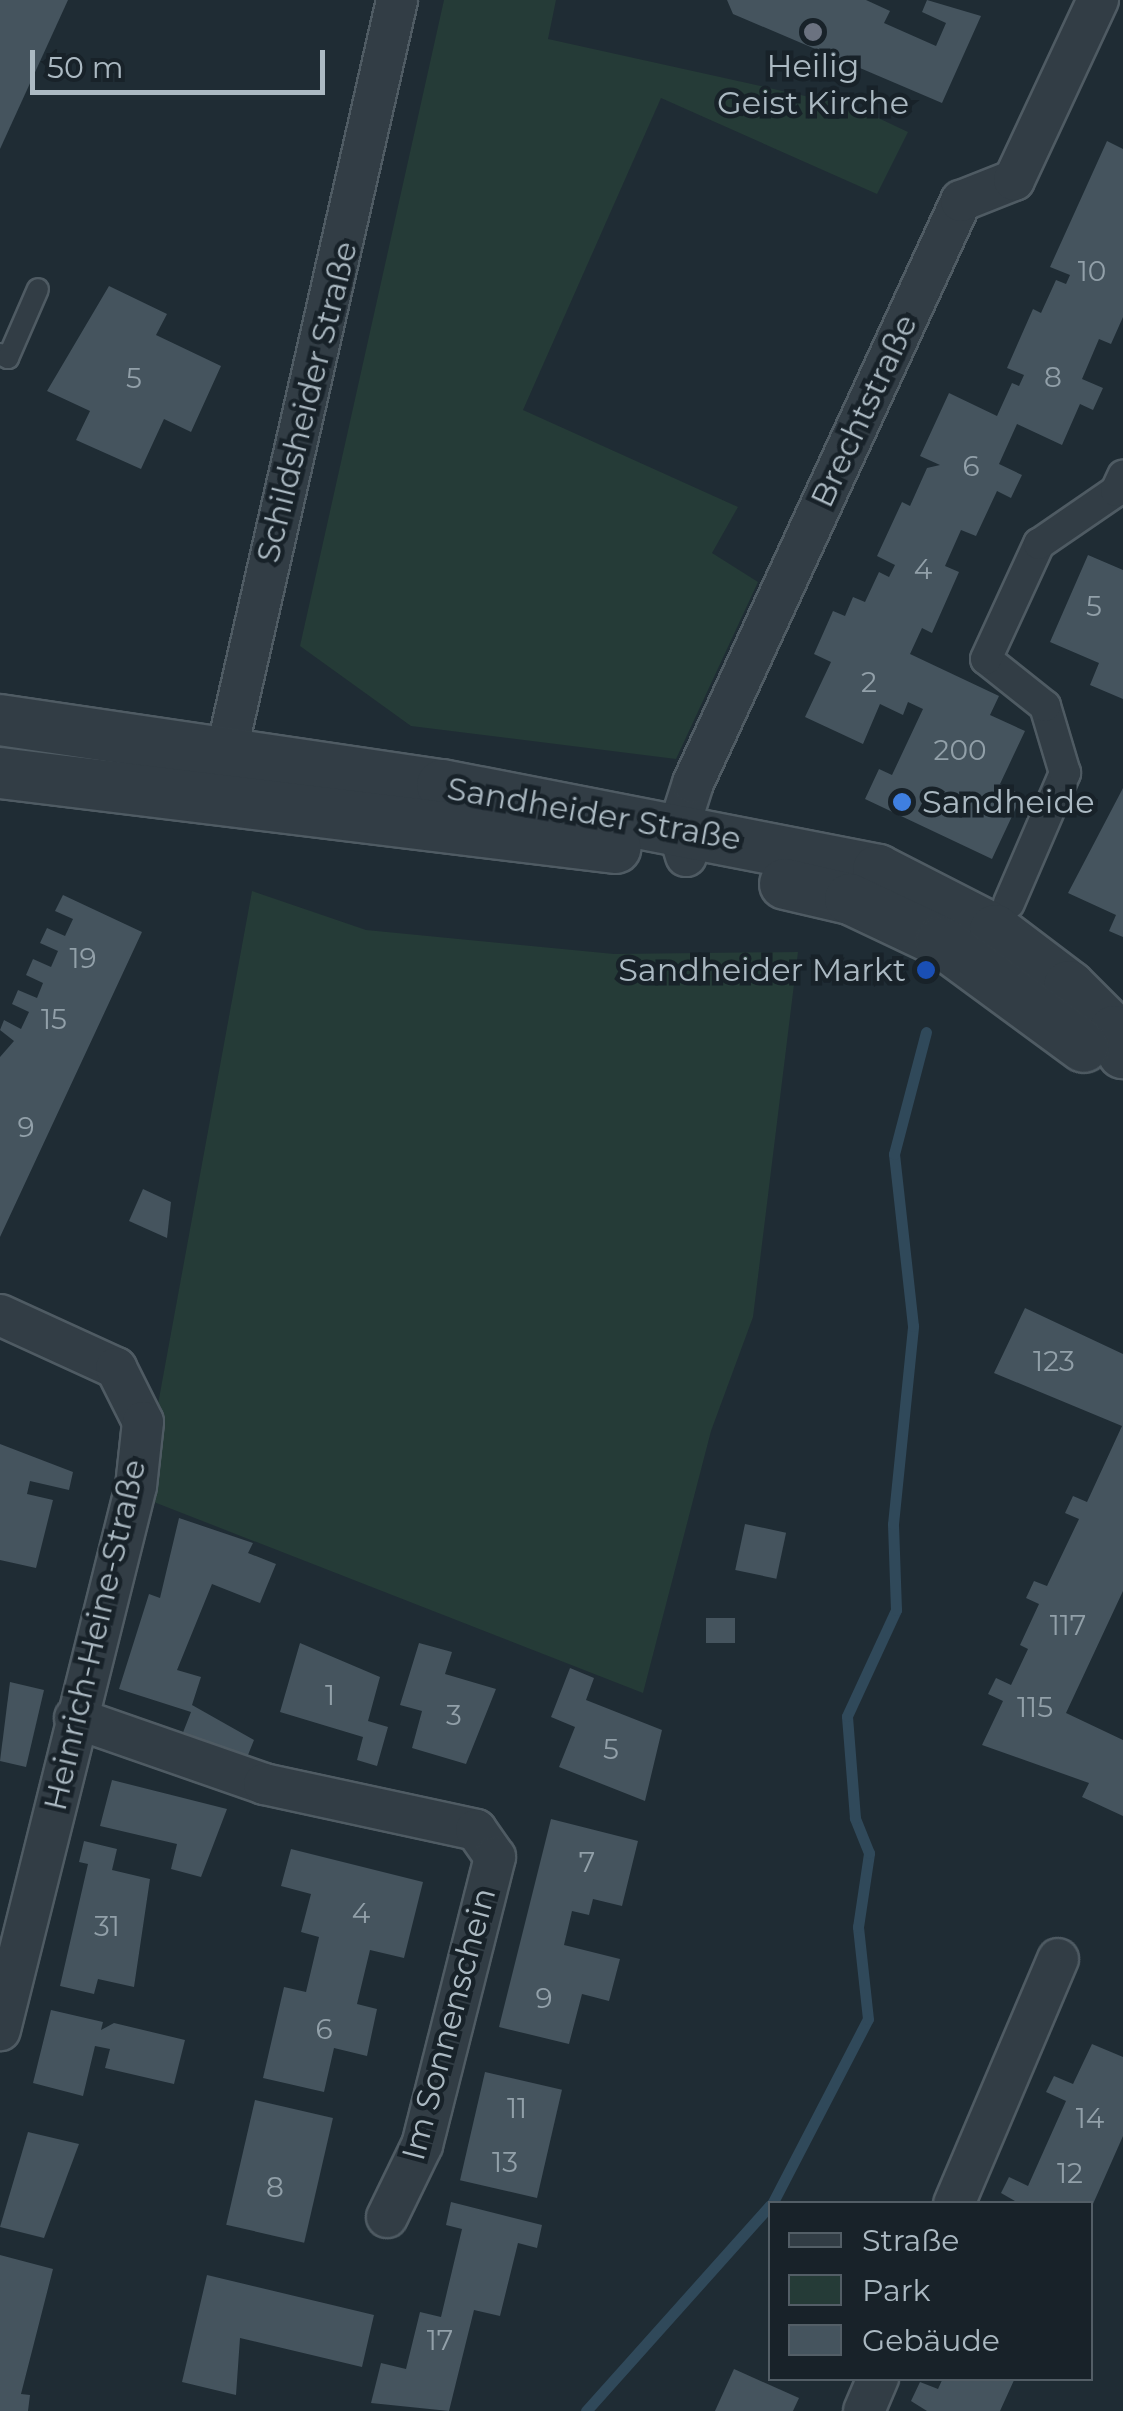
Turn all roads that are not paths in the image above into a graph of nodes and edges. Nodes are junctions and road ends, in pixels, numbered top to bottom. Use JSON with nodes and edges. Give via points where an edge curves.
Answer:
{"nodes":[{"id":1,"x":396,"y":0,"type":"edge"},
{"id":2,"x":1098,"y":0,"type":"edge"},
{"id":3,"x":38,"y":289,"type":"dead end"},
{"id":4,"x":0,"y":354,"type":"edge"},
{"id":5,"x":1123,"y":476,"type":"edge"},
{"id":6,"x":0,"y":720,"type":"edge"},
{"id":7,"x":225,"y":754,"type":"junction"},
{"id":8,"x":0,"y":773,"type":"edge"},
{"id":9,"x":216,"y":804,"type":"junction"},
{"id":10,"x":682,"y":843,"type":"junction"},
{"id":11,"x":1009,"y":903,"type":"dead end"},
{"id":12,"x":1123,"y":1053,"type":"edge"},
{"id":13,"x":1123,"y":1086,"type":"edge"},
{"id":14,"x":0,"y":1314,"type":"edge"},
{"id":15,"x":75,"y":1718,"type":"junction"},
{"id":16,"x":1058,"y":1959,"type":"dead end"},
{"id":17,"x":0,"y":2030,"type":"edge"},
{"id":18,"x":955,"y":2201,"type":"edge"},
{"id":19,"x":387,"y":2217,"type":"dead end"},
{"id":20,"x":877,"y":2381,"type":"edge"},
{"id":21,"x":864,"y":2411,"type":"edge"}],
"edges":[{"from":1,"to":7,"type":"street","name":"Schildsheider Straße"},
{"from":2,"to":10,"type":"street","name":"Brechtstraße","via":[[1014,180],[961,202]]},
{"from":3,"to":4,"type":"lane","via":[[8,358]]},
{"from":5,"to":11,"type":"street","via":[[1116,491],[1039,544],[986,659],[1045,706],[1065,773]]},
{"from":6,"to":7,"type":"street","name":"Sandheider Straße"},
{"from":7,"to":9,"type":"street","name":"Schildsheider Straße"},
{"from":7,"to":10,"type":"street","name":"Sandheider Straße"},
{"from":8,"to":9,"type":"street","name":"Sandheider Straße"},
{"from":9,"to":10,"type":"street","name":"Sandheider Straße"},
{"from":10,"to":12,"type":"street","name":"Sandheider Straße","via":[[878,870],[929,890],[1069,986]]},
{"from":10,"to":13,"type":"street","name":"Sandheider Straße","via":[[850,899],[941,942],[1057,1019]]},
{"from":14,"to":15,"type":"street","name":"Heinrich-Heine-Straße","via":[[116,1368],[143,1422],[136,1486]]},
{"from":15,"to":17,"type":"street","name":"Heinrich-Heine-Straße"},
{"from":15,"to":19,"type":"street","name":"Im Sonnenschein","via":[[264,1784],[476,1830],[495,1857],[422,2145]]},
{"from":16,"to":18,"type":"street"},
{"from":20,"to":21,"type":"street"}]}
